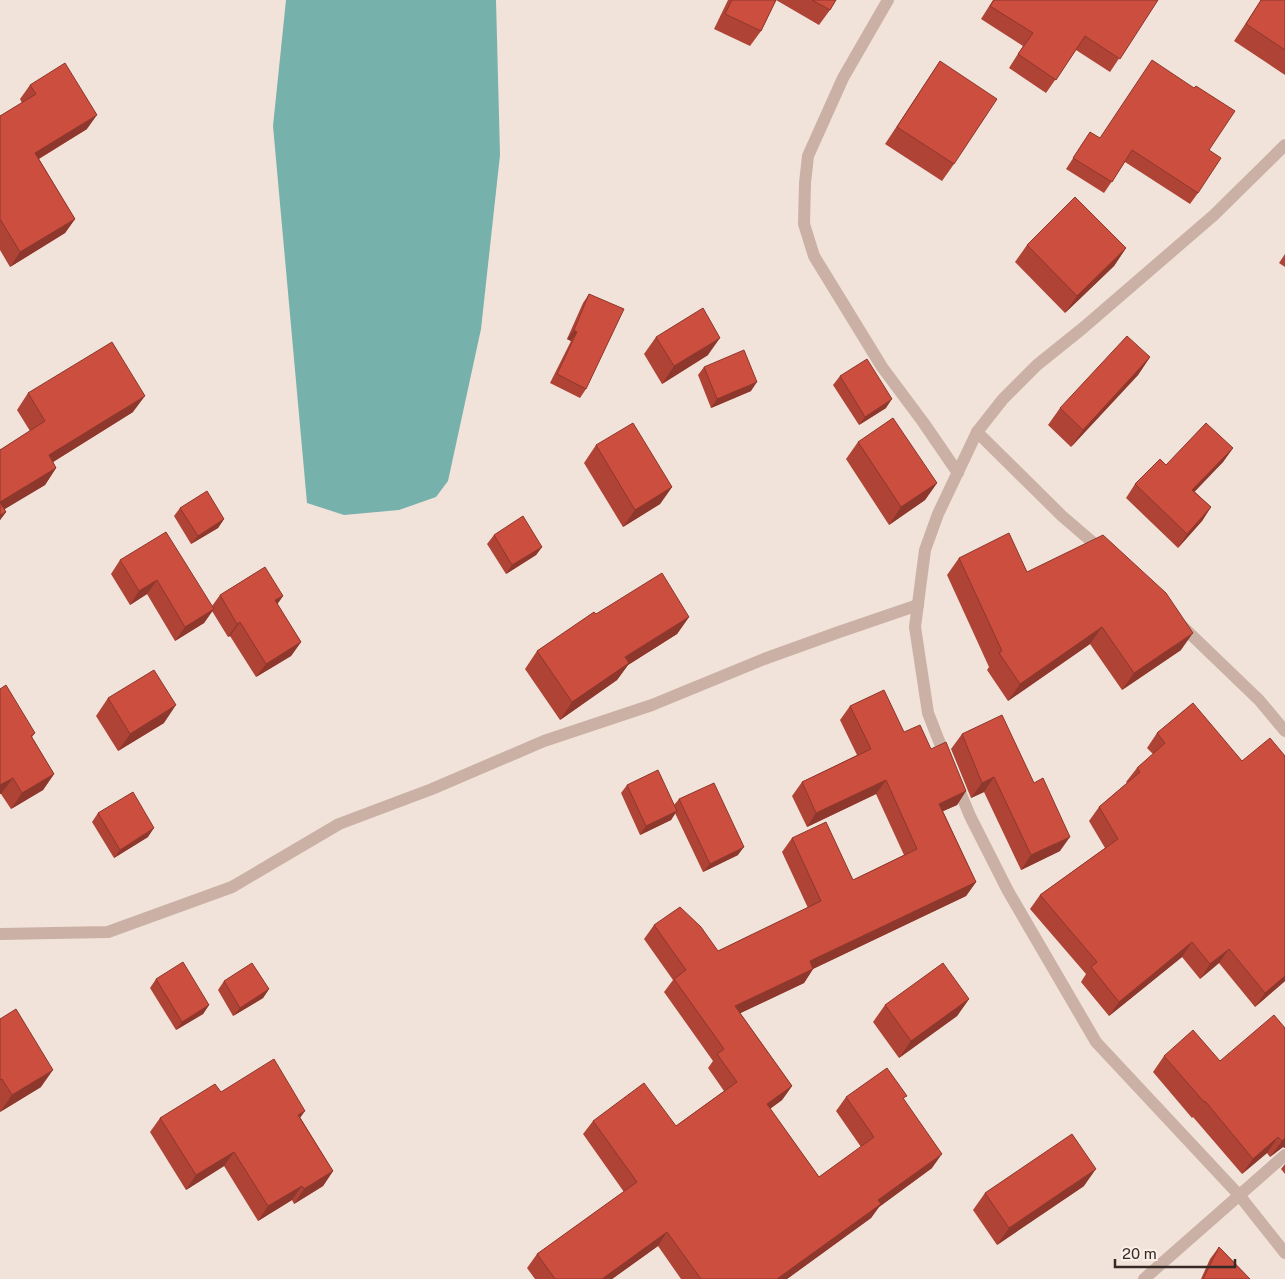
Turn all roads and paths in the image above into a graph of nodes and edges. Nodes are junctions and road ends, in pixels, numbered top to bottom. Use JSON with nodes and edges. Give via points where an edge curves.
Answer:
{"nodes":[{"id":1,"x":888,"y":0,"type":"edge"},
{"id":2,"x":1285,"y":145,"type":"edge"},
{"id":3,"x":977,"y":432,"type":"junction"},
{"id":4,"x":958,"y":473,"type":"junction"},
{"id":5,"x":1112,"y":559,"type":"edge"},
{"id":6,"x":918,"y":605,"type":"junction"},
{"id":7,"x":1168,"y":612,"type":"edge"},
{"id":8,"x":1285,"y":731,"type":"edge"},
{"id":9,"x":0,"y":934,"type":"edge"},
{"id":10,"x":1285,"y":1155,"type":"edge"},
{"id":11,"x":1239,"y":1195,"type":"junction"},
{"id":12,"x":1285,"y":1253,"type":"edge"},
{"id":13,"x":1144,"y":1279,"type":"edge"}],
"edges":[{"from":1,"to":4,"type":"street","via":[[843,78],[808,156],[804,224],[814,256],[882,367]]},
{"from":2,"to":3,"type":"street","via":[[1214,215],[1037,365],[1003,399]]},
{"from":3,"to":4,"type":"street"},
{"from":3,"to":5,"type":"street","via":[[1062,516]]},
{"from":4,"to":6,"type":"street","via":[[925,550]]},
{"from":6,"to":9,"type":"street","via":[[544,742],[339,824],[232,887],[108,932]]},
{"from":6,"to":11,"type":"street","via":[[915,627],[928,713],[970,816],[1008,891],[1096,1042]]},
{"from":7,"to":8,"type":"street","via":[[1259,700]]},
{"from":10,"to":11,"type":"street"},
{"from":11,"to":12,"type":"street"},
{"from":11,"to":13,"type":"street"}]}
